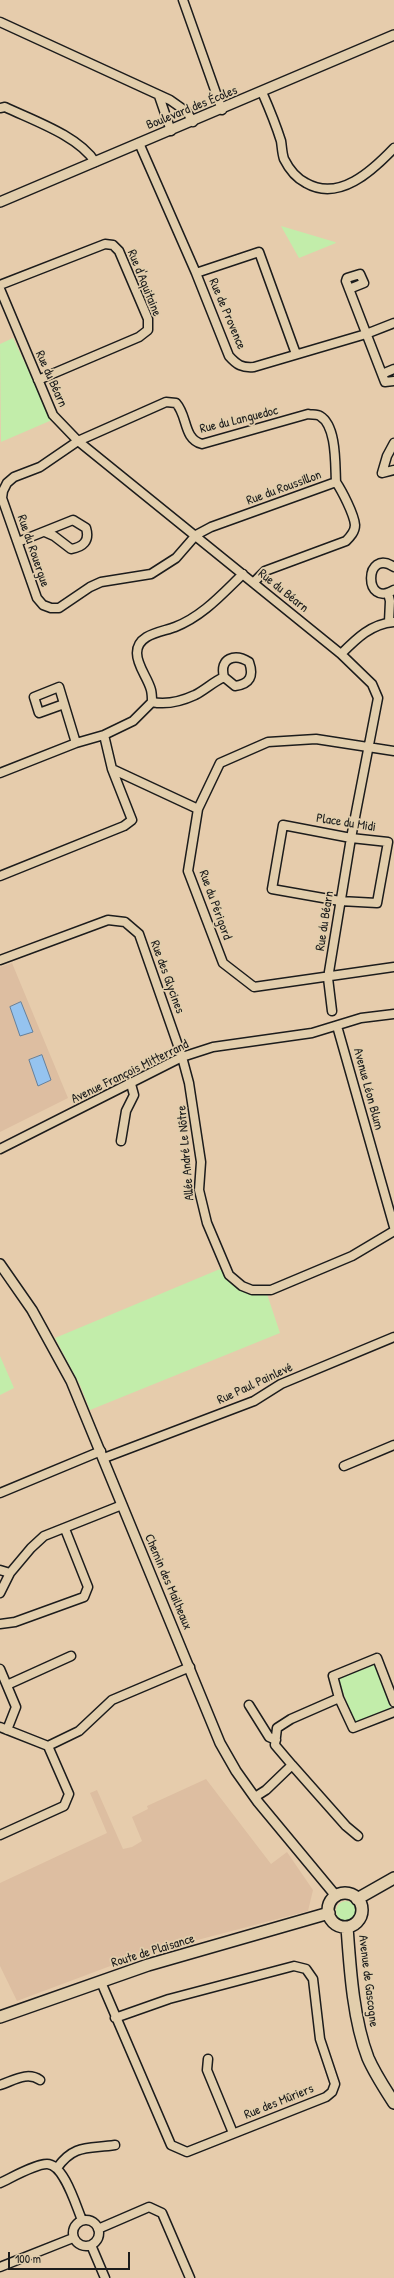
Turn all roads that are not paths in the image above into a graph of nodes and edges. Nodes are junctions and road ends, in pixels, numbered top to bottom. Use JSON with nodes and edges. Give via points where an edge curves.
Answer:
{"nodes":[{"id":1,"x":183,"y":0,"type":"edge"},
{"id":2,"x":0,"y":22,"type":"edge"},
{"id":3,"x":394,"y":35,"type":"edge"},
{"id":4,"x":262,"y":92,"type":"junction"},
{"id":5,"x":159,"y":96,"type":"junction"},
{"id":6,"x":0,"y":108,"type":"edge"},
{"id":7,"x":222,"y":110,"type":"junction"},
{"id":8,"x":193,"y":122,"type":"junction"},
{"id":9,"x":170,"y":131,"type":"junction"},
{"id":10,"x":139,"y":143,"type":"junction"},
{"id":11,"x":394,"y":148,"type":"edge"},
{"id":12,"x":95,"y":162,"type":"junction"},
{"id":13,"x":0,"y":202,"type":"edge"},
{"id":14,"x":196,"y":273,"type":"junction"},
{"id":15,"x":0,"y":285,"type":"edge"},
{"id":16,"x":0,"y":289,"type":"edge"},
{"id":17,"x":349,"y":289,"type":"dead end"},
{"id":18,"x":394,"y":323,"type":"edge"},
{"id":19,"x":366,"y":334,"type":"junction"},
{"id":20,"x":296,"y":354,"type":"junction"},
{"id":21,"x":394,"y":369,"type":"edge"},
{"id":22,"x":382,"y":374,"type":"junction"},
{"id":23,"x":38,"y":380,"type":"junction"},
{"id":24,"x":394,"y":381,"type":"edge"},
{"id":25,"x":78,"y":441,"type":"junction"},
{"id":26,"x":394,"y":443,"type":"edge"},
{"id":27,"x":394,"y":470,"type":"edge"},
{"id":28,"x":336,"y":482,"type":"junction"},
{"id":29,"x":45,"y":532,"type":"junction"},
{"id":30,"x":196,"y":535,"type":"junction"},
{"id":31,"x":18,"y":542,"type":"junction"},
{"id":32,"x":394,"y":567,"type":"edge"},
{"id":33,"x":243,"y":574,"type":"junction"},
{"id":34,"x":254,"y":582,"type":"junction"},
{"id":35,"x":391,"y":591,"type":"edge"},
{"id":36,"x":392,"y":622,"type":"edge"},
{"id":37,"x":341,"y":654,"type":"junction"},
{"id":38,"x":224,"y":677,"type":"dead end"},
{"id":39,"x":152,"y":702,"type":"junction"},
{"id":40,"x":64,"y":704,"type":"dead end"},
{"id":41,"x":104,"y":735,"type":"junction"},
{"id":42,"x":76,"y":743,"type":"junction"},
{"id":43,"x":369,"y":748,"type":"junction"},
{"id":44,"x":394,"y":751,"type":"edge"},
{"id":45,"x":112,"y":769,"type":"junction"},
{"id":46,"x":0,"y":773,"type":"edge"},
{"id":47,"x":198,"y":809,"type":"junction"},
{"id":48,"x":351,"y":838,"type":"junction"},
{"id":49,"x":0,"y":876,"type":"edge"},
{"id":50,"x":340,"y":901,"type":"junction"},
{"id":51,"x":0,"y":960,"type":"edge"},
{"id":52,"x":394,"y":967,"type":"edge"},
{"id":53,"x":328,"y":978,"type":"junction"},
{"id":54,"x":332,"y":1011,"type":"dead end"},
{"id":55,"x":394,"y":1014,"type":"edge"},
{"id":56,"x":337,"y":1026,"type":"junction"},
{"id":57,"x":182,"y":1057,"type":"junction"},
{"id":58,"x":130,"y":1084,"type":"junction"},
{"id":59,"x":121,"y":1141,"type":"dead end"},
{"id":60,"x":0,"y":1150,"type":"edge"},
{"id":61,"x":394,"y":1227,"type":"edge"},
{"id":62,"x":394,"y":1231,"type":"edge"},
{"id":63,"x":0,"y":1264,"type":"edge"},
{"id":64,"x":394,"y":1338,"type":"edge"},
{"id":65,"x":394,"y":1444,"type":"edge"},
{"id":66,"x":102,"y":1454,"type":"junction"},
{"id":67,"x":344,"y":1466,"type":"dead end"},
{"id":68,"x":0,"y":1493,"type":"edge"},
{"id":69,"x":122,"y":1505,"type":"junction"},
{"id":70,"x":66,"y":1529,"type":"junction"},
{"id":71,"x":0,"y":1570,"type":"edge"},
{"id":72,"x":10,"y":1573,"type":"junction"},
{"id":73,"x":0,"y":1593,"type":"edge"},
{"id":74,"x":0,"y":1624,"type":"edge"},
{"id":75,"x":71,"y":1656,"type":"dead end"},
{"id":76,"x":190,"y":1667,"type":"junction"},
{"id":77,"x":0,"y":1669,"type":"edge"},
{"id":78,"x":6,"y":1685,"type":"junction"},
{"id":79,"x":339,"y":1698,"type":"junction"},
{"id":80,"x":394,"y":1702,"type":"edge"},
{"id":81,"x":248,"y":1705,"type":"dead end"},
{"id":82,"x":394,"y":1712,"type":"edge"},
{"id":83,"x":3,"y":1728,"type":"edge"},
{"id":84,"x":276,"y":1740,"type":"junction"},
{"id":85,"x":48,"y":1746,"type":"junction"},
{"id":86,"x":292,"y":1765,"type":"junction"},
{"id":87,"x":255,"y":1797,"type":"junction"},
{"id":88,"x":0,"y":1835,"type":"edge"},
{"id":89,"x":358,"y":1836,"type":"dead end"},
{"id":90,"x":394,"y":1878,"type":"edge"},
{"id":91,"x":336,"y":1896,"type":"junction"},
{"id":92,"x":359,"y":1902,"type":"junction"},
{"id":93,"x":331,"y":1918,"type":"junction"},
{"id":94,"x":347,"y":1927,"type":"junction"},
{"id":95,"x":101,"y":1982,"type":"junction"},
{"id":96,"x":0,"y":2017,"type":"edge"},
{"id":97,"x":115,"y":2018,"type":"junction"},
{"id":98,"x":208,"y":2059,"type":"dead end"},
{"id":99,"x":40,"y":2080,"type":"dead end"},
{"id":100,"x":0,"y":2085,"type":"edge"},
{"id":101,"x":394,"y":2103,"type":"edge"},
{"id":102,"x":234,"y":2133,"type":"junction"},
{"id":103,"x":115,"y":2145,"type":"dead end"},
{"id":104,"x":58,"y":2168,"type":"junction"},
{"id":105,"x":0,"y":2183,"type":"edge"},
{"id":106,"x":82,"y":2220,"type":"junction"},
{"id":107,"x":98,"y":2229,"type":"junction"},
{"id":108,"x":74,"y":2238,"type":"junction"},
{"id":109,"x":91,"y":2245,"type":"junction"},
{"id":110,"x":0,"y":2267,"type":"edge"},
{"id":111,"x":105,"y":2278,"type":"edge"},
{"id":112,"x":190,"y":2278,"type":"edge"}],
"edges":[{"from":1,"to":7,"type":"street"},
{"from":2,"to":5,"type":"street"},
{"from":3,"to":4,"type":"street","name":"Boulevard des Écoles"},
{"from":4,"to":7,"type":"street","name":"Boulevard des Écoles"},
{"from":4,"to":11,"type":"street","via":[[281,142],[284,158],[293,174],[312,187],[320,190],[336,189],[358,179]]},
{"from":5,"to":8,"type":"street","via":[[187,112]]},
{"from":5,"to":9,"type":"street"},
{"from":6,"to":12,"type":"street","via":[[5,107],[70,139],[85,150]]},
{"from":7,"to":8,"type":"street","name":"Boulevard des Écoles"},
{"from":8,"to":9,"type":"street","name":"Boulevard des Écoles"},
{"from":9,"to":10,"type":"street","name":"Boulevard des Écoles"},
{"from":10,"to":12,"type":"street","name":"Boulevard des Écoles"},
{"from":10,"to":14,"type":"street","name":"Rue de Provence"},
{"from":12,"to":13,"type":"street","name":"Boulevard des Écoles"},
{"from":14,"to":20,"type":"street","name":"Rue de Provence","via":[[229,356],[236,364],[244,368],[254,367]]},
{"from":14,"to":20,"type":"street","via":[[259,252]]},
{"from":15,"to":23,"type":"street","name":"Rue d'Aquitaine","via":[[105,244],[113,245],[119,251],[148,319],[148,330],[139,337]]},
{"from":16,"to":23,"type":"street","name":"Rue du Béarn"},
{"from":17,"to":19,"type":"street"},
{"from":18,"to":19,"type":"street","name":"Rue de Provence"},
{"from":19,"to":20,"type":"street","name":"Rue de Provence"},
{"from":19,"to":22,"type":"street"},
{"from":21,"to":22,"type":"street"},
{"from":22,"to":24,"type":"street","via":[[386,383]]},
{"from":23,"to":25,"type":"street","name":"Rue du Béarn","via":[[53,415]]},
{"from":25,"to":28,"type":"street","name":"Rue du Languedoc","via":[[166,402],[176,403],[181,409],[190,437],[194,442],[202,444],[308,414],[320,416],[327,423],[334,443]]},
{"from":25,"to":30,"type":"street","name":"Rue du Béarn"},
{"from":25,"to":31,"type":"street","name":"Rue du Rouergue","via":[[52,460],[8,482],[2,498]]},
{"from":26,"to":27,"type":"street","via":[[382,473]]},
{"from":28,"to":30,"type":"street","name":"Rue du Roussillon","via":[[211,527]]},
{"from":28,"to":34,"type":"street","name":"Rue du Roussillon","via":[[355,525],[353,534],[346,541],[265,571]]},
{"from":29,"to":29,"type":"street","via":[[71,548],[78,548],[85,543],[88,535],[86,528],[73,520]]},
{"from":29,"to":31,"type":"street"},
{"from":30,"to":31,"type":"street","name":"Rue du Rouergue","via":[[176,558],[151,574],[101,582],[59,608],[43,605],[37,598]]},
{"from":30,"to":33,"type":"street","name":"Rue du Béarn"},
{"from":32,"to":35,"type":"street","via":[[380,564],[373,569],[370,577],[374,588],[381,593]]},
{"from":33,"to":34,"type":"street","name":"Rue du Béarn"},
{"from":33,"to":39,"type":"street","via":[[203,612],[177,627],[147,637],[140,643],[137,652],[151,690]]},
{"from":34,"to":37,"type":"street","name":"Rue du Béarn"},
{"from":35,"to":36,"type":"street"},
{"from":36,"to":37,"type":"street","via":[[384,622],[361,633]]},
{"from":37,"to":43,"type":"street","name":"Rue du Béarn","via":[[372,684],[378,698]]},
{"from":38,"to":39,"type":"street","via":[[212,682],[195,695],[164,704]]},
{"from":39,"to":41,"type":"street","via":[[133,721]]},
{"from":40,"to":42,"type":"street"},
{"from":41,"to":42,"type":"street"},
{"from":41,"to":45,"type":"street"},
{"from":42,"to":46,"type":"street"},
{"from":43,"to":44,"type":"street","name":"Rue du Périgord"},
{"from":43,"to":47,"type":"street","name":"Rue du Périgord","via":[[316,740],[268,742],[220,763]]},
{"from":43,"to":48,"type":"street","name":"Rue du Béarn"},
{"from":45,"to":47,"type":"street"},
{"from":45,"to":49,"type":"street","via":[[132,820],[124,826]]},
{"from":47,"to":53,"type":"street","name":"Rue du Périgord","via":[[188,871],[223,963],[254,987]]},
{"from":48,"to":50,"type":"street","name":"Rue du Béarn"},
{"from":48,"to":50,"type":"street","name":"Place du Midi","via":[[388,842],[378,903]]},
{"from":48,"to":50,"type":"street","name":"Place du Midi","via":[[283,825],[272,889]]},
{"from":50,"to":53,"type":"street","name":"Rue du Béarn"},
{"from":51,"to":57,"type":"street","name":"Rue des Glycines","via":[[108,920],[125,922],[138,934]]},
{"from":52,"to":53,"type":"street","name":"Rue du Périgord"},
{"from":53,"to":54,"type":"street","name":"Rue du Béarn"},
{"from":55,"to":56,"type":"street","name":"Avenue François Mitterrand","via":[[361,1018]]},
{"from":56,"to":57,"type":"street","name":"Avenue François Mitterrand","via":[[312,1033],[213,1048]]},
{"from":56,"to":61,"type":"street","name":"Avenue Léon Blum"},
{"from":57,"to":58,"type":"street","name":"Avenue François Mitterrand"},
{"from":57,"to":62,"type":"street","name":"Allée André Le Nôtre","via":[[192,1095],[201,1162],[199,1190],[206,1223],[224,1266],[234,1280],[252,1290],[271,1290],[352,1256]]},
{"from":58,"to":59,"type":"street","via":[[134,1095],[126,1112]]},
{"from":58,"to":60,"type":"street","name":"Avenue François Mitterrand"},
{"from":63,"to":66,"type":"street","name":"Chemin des Mailheaux","via":[[32,1310],[64,1368]]},
{"from":64,"to":66,"type":"street","name":"Rue Paul Painlevé","via":[[281,1384],[254,1401]]},
{"from":65,"to":67,"type":"street"},
{"from":66,"to":68,"type":"street","name":"Rue Paul Painlevé"},
{"from":66,"to":69,"type":"street","name":"Chemin des Mailheaux"},
{"from":69,"to":70,"type":"street"},
{"from":69,"to":76,"type":"street","name":"Chemin des Mailheaux"},
{"from":70,"to":72,"type":"street","via":[[44,1536]]},
{"from":70,"to":74,"type":"street","via":[[88,1587],[84,1597],[15,1622]]},
{"from":71,"to":72,"type":"street"},
{"from":72,"to":73,"type":"street"},
{"from":75,"to":78,"type":"street"},
{"from":76,"to":85,"type":"street","via":[[112,1700],[79,1730]]},
{"from":76,"to":87,"type":"street","name":"Chemin des Mailheaux","via":[[220,1742],[236,1771]]},
{"from":77,"to":78,"type":"street"},
{"from":78,"to":83,"type":"street","via":[[16,1707]]},
{"from":79,"to":80,"type":"street","via":[[333,1676],[377,1658]]},
{"from":79,"to":82,"type":"street","via":[[353,1728]]},
{"from":79,"to":84,"type":"street","via":[[291,1719],[277,1728]]},
{"from":81,"to":84,"type":"street","via":[[269,1737]]},
{"from":83,"to":85,"type":"street"},
{"from":84,"to":86,"type":"street","via":[[275,1745]]},
{"from":85,"to":88,"type":"street","via":[[69,1794],[64,1806]]},
{"from":86,"to":87,"type":"street"},
{"from":86,"to":89,"type":"street"},
{"from":87,"to":91,"type":"street","name":"Chemin des Mailheaux"},
{"from":90,"to":92,"type":"main road"},
{"from":91,"to":92,"type":"main road","via":[[349,1894]]},
{"from":91,"to":93,"type":"main road","via":[[330,1902]]},
{"from":92,"to":94,"type":"main road","via":[[360,1918],[355,1924]]},
{"from":93,"to":94,"type":"main road","via":[[338,1925]]},
{"from":93,"to":95,"type":"main road","name":"Route de Plaisance","via":[[316,1919],[148,1965]]},
{"from":94,"to":101,"type":"main road","name":"Avenue de Gascogne","via":[[362,2040],[377,2076]]},
{"from":95,"to":96,"type":"main road","name":"Route de Plaisance"},
{"from":95,"to":97,"type":"street","name":"Rue des Mûriers"},
{"from":97,"to":102,"type":"street","name":"Rue des Mûriers","via":[[171,2145],[187,2152]]},
{"from":97,"to":102,"type":"street","name":"Rue des Mûriers","via":[[169,1999],[294,1966],[306,1968],[313,1979],[320,2039],[335,2084],[326,2097]]},
{"from":98,"to":102,"type":"street","via":[[207,2070]]},
{"from":99,"to":100,"type":"street","via":[[34,2076],[24,2076]]},
{"from":103,"to":104,"type":"street","via":[[76,2150],[67,2155]]},
{"from":104,"to":105,"type":"street","via":[[42,2165]]},
{"from":104,"to":106,"type":"street"},
{"from":106,"to":107,"type":"street","via":[[90,2220]]},
{"from":106,"to":108,"type":"street","via":[[73,2230]]},
{"from":107,"to":109,"type":"street","via":[[97,2240]]},
{"from":107,"to":112,"type":"street","via":[[149,2207],[162,2213]]},
{"from":108,"to":109,"type":"street","via":[[83,2246]]},
{"from":108,"to":110,"type":"street"},
{"from":109,"to":111,"type":"street"}]}
